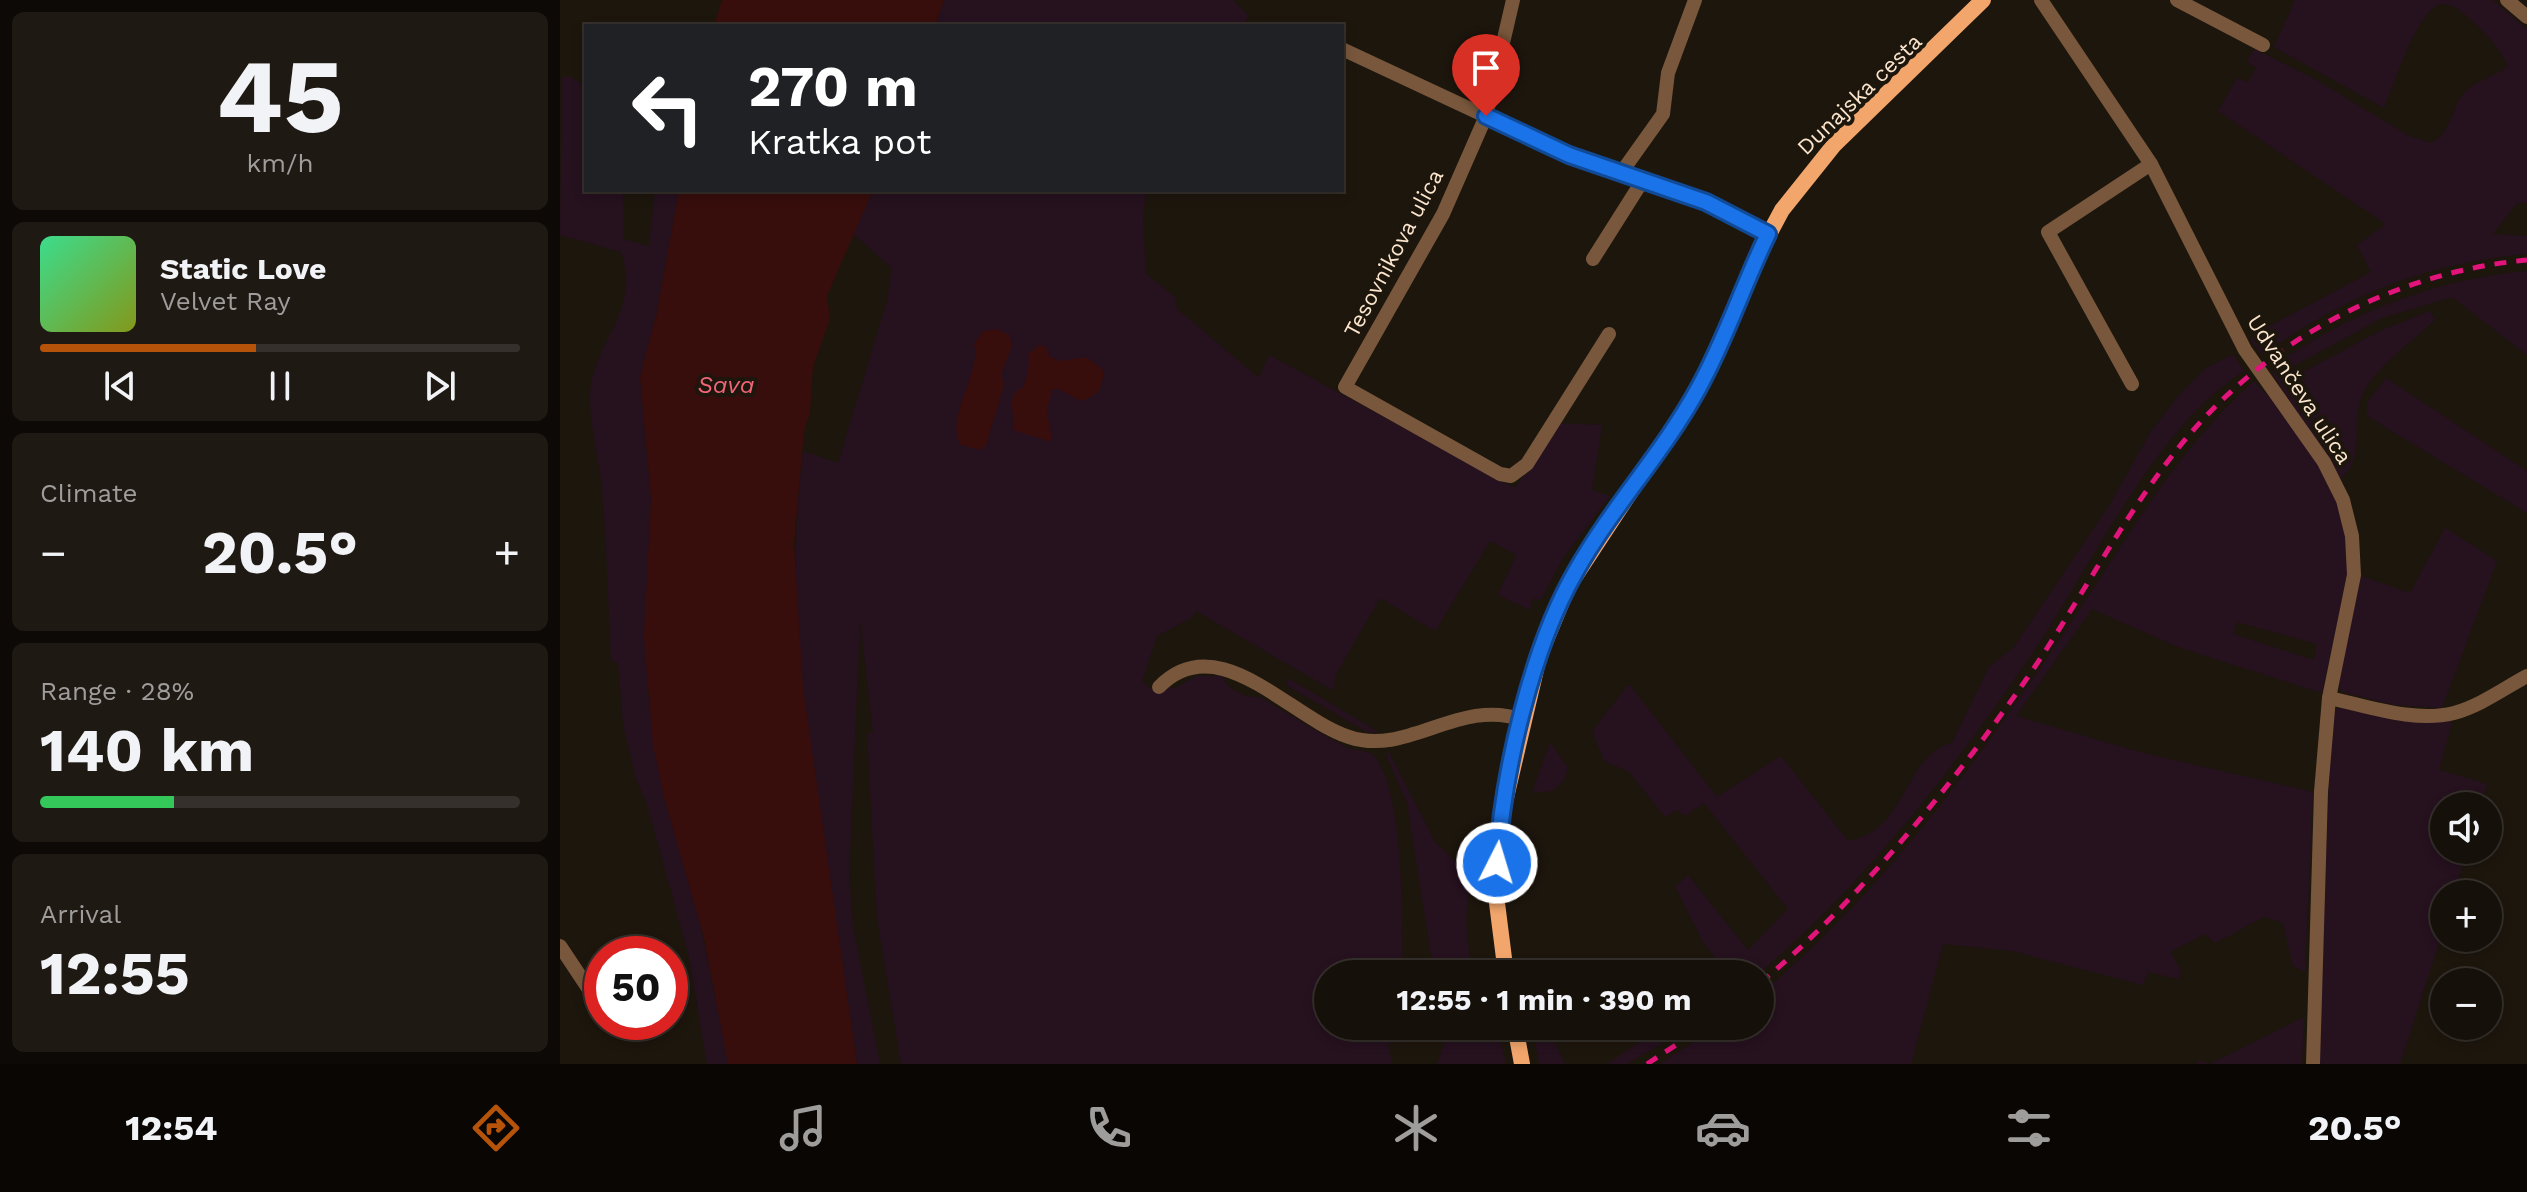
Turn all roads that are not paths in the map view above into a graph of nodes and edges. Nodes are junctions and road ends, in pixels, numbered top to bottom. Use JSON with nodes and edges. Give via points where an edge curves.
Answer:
{"nodes":[{"id":1,"x":1513,"y":0,"type":"edge"},
{"id":2,"x":1695,"y":0,"type":"edge"},
{"id":3,"x":1983,"y":0,"type":"edge"},
{"id":4,"x":2041,"y":0,"type":"edge"},
{"id":5,"x":2177,"y":0,"type":"edge"},
{"id":6,"x":2507,"y":0,"type":"edge"},
{"id":7,"x":2527,"y":17,"type":"edge"},
{"id":8,"x":2263,"y":45,"type":"dead end"},
{"id":9,"x":1344,"y":50,"type":"edge"},
{"id":10,"x":1486,"y":116,"type":"junction"},
{"id":11,"x":2151,"y":164,"type":"junction"},
{"id":12,"x":1621,"y":173,"type":"junction"},
{"id":13,"x":1643,"y":180,"type":"junction"},
{"id":14,"x":1768,"y":234,"type":"junction"},
{"id":15,"x":1593,"y":259,"type":"dead end"},
{"id":16,"x":1609,"y":334,"type":"dead end"},
{"id":17,"x":2132,"y":384,"type":"dead end"},
{"id":18,"x":2527,"y":676,"type":"edge"},
{"id":19,"x":1159,"y":687,"type":"dead end"},
{"id":20,"x":2329,"y":698,"type":"junction"},
{"id":21,"x":1523,"y":720,"type":"junction"},
{"id":22,"x":560,"y":946,"type":"edge"},
{"id":23,"x":1504,"y":960,"type":"edge"},
{"id":24,"x":584,"y":982,"type":"edge"},
{"id":25,"x":1518,"y":1040,"type":"edge"},
{"id":26,"x":1522,"y":1064,"type":"edge"},
{"id":27,"x":2313,"y":1064,"type":"edge"}],
"edges":[{"from":1,"to":10,"type":"street","name":"Tesovnikova ulica"},
{"from":2,"to":12,"type":"street","via":[[1668,73],[1663,114]]},
{"from":3,"to":14,"type":"main road","name":"Dunajska cesta","via":[[1834,145],[1806,176]]},
{"from":4,"to":11,"type":"street","name":"Udvančeva ulica"},
{"from":5,"to":8,"type":"street"},
{"from":6,"to":7,"type":"street"},
{"from":9,"to":10,"type":"street"},
{"from":10,"to":12,"type":"street"},
{"from":10,"to":16,"type":"street","name":"Tesovnikova ulica","via":[[1443,214],[1345,387],[1511,476],[1527,464]]},
{"from":11,"to":17,"type":"street","via":[[2048,232]]},
{"from":11,"to":20,"type":"street","name":"Udvančeva ulica","via":[[2245,350],[2324,462],[2343,500],[2354,575]]},
{"from":12,"to":13,"type":"street"},
{"from":13,"to":14,"type":"street","via":[[1706,202]]},
{"from":13,"to":15,"type":"street"},
{"from":14,"to":21,"type":"main road","name":"Dunajska cesta","via":[[1699,388],[1568,587],[1539,657]]},
{"from":18,"to":20,"type":"street","via":[[2451,714],[2404,714]]},
{"from":19,"to":21,"type":"street","via":[[1186,668],[1218,666],[1341,734],[1364,741],[1406,736],[1483,713]]},
{"from":20,"to":27,"type":"street","name":"Udvančeva ulica"},
{"from":21,"to":23,"type":"main road","name":"Dunajska cesta","via":[[1502,811],[1497,863]]},
{"from":22,"to":24,"type":"street"},
{"from":25,"to":26,"type":"main road"}]}
